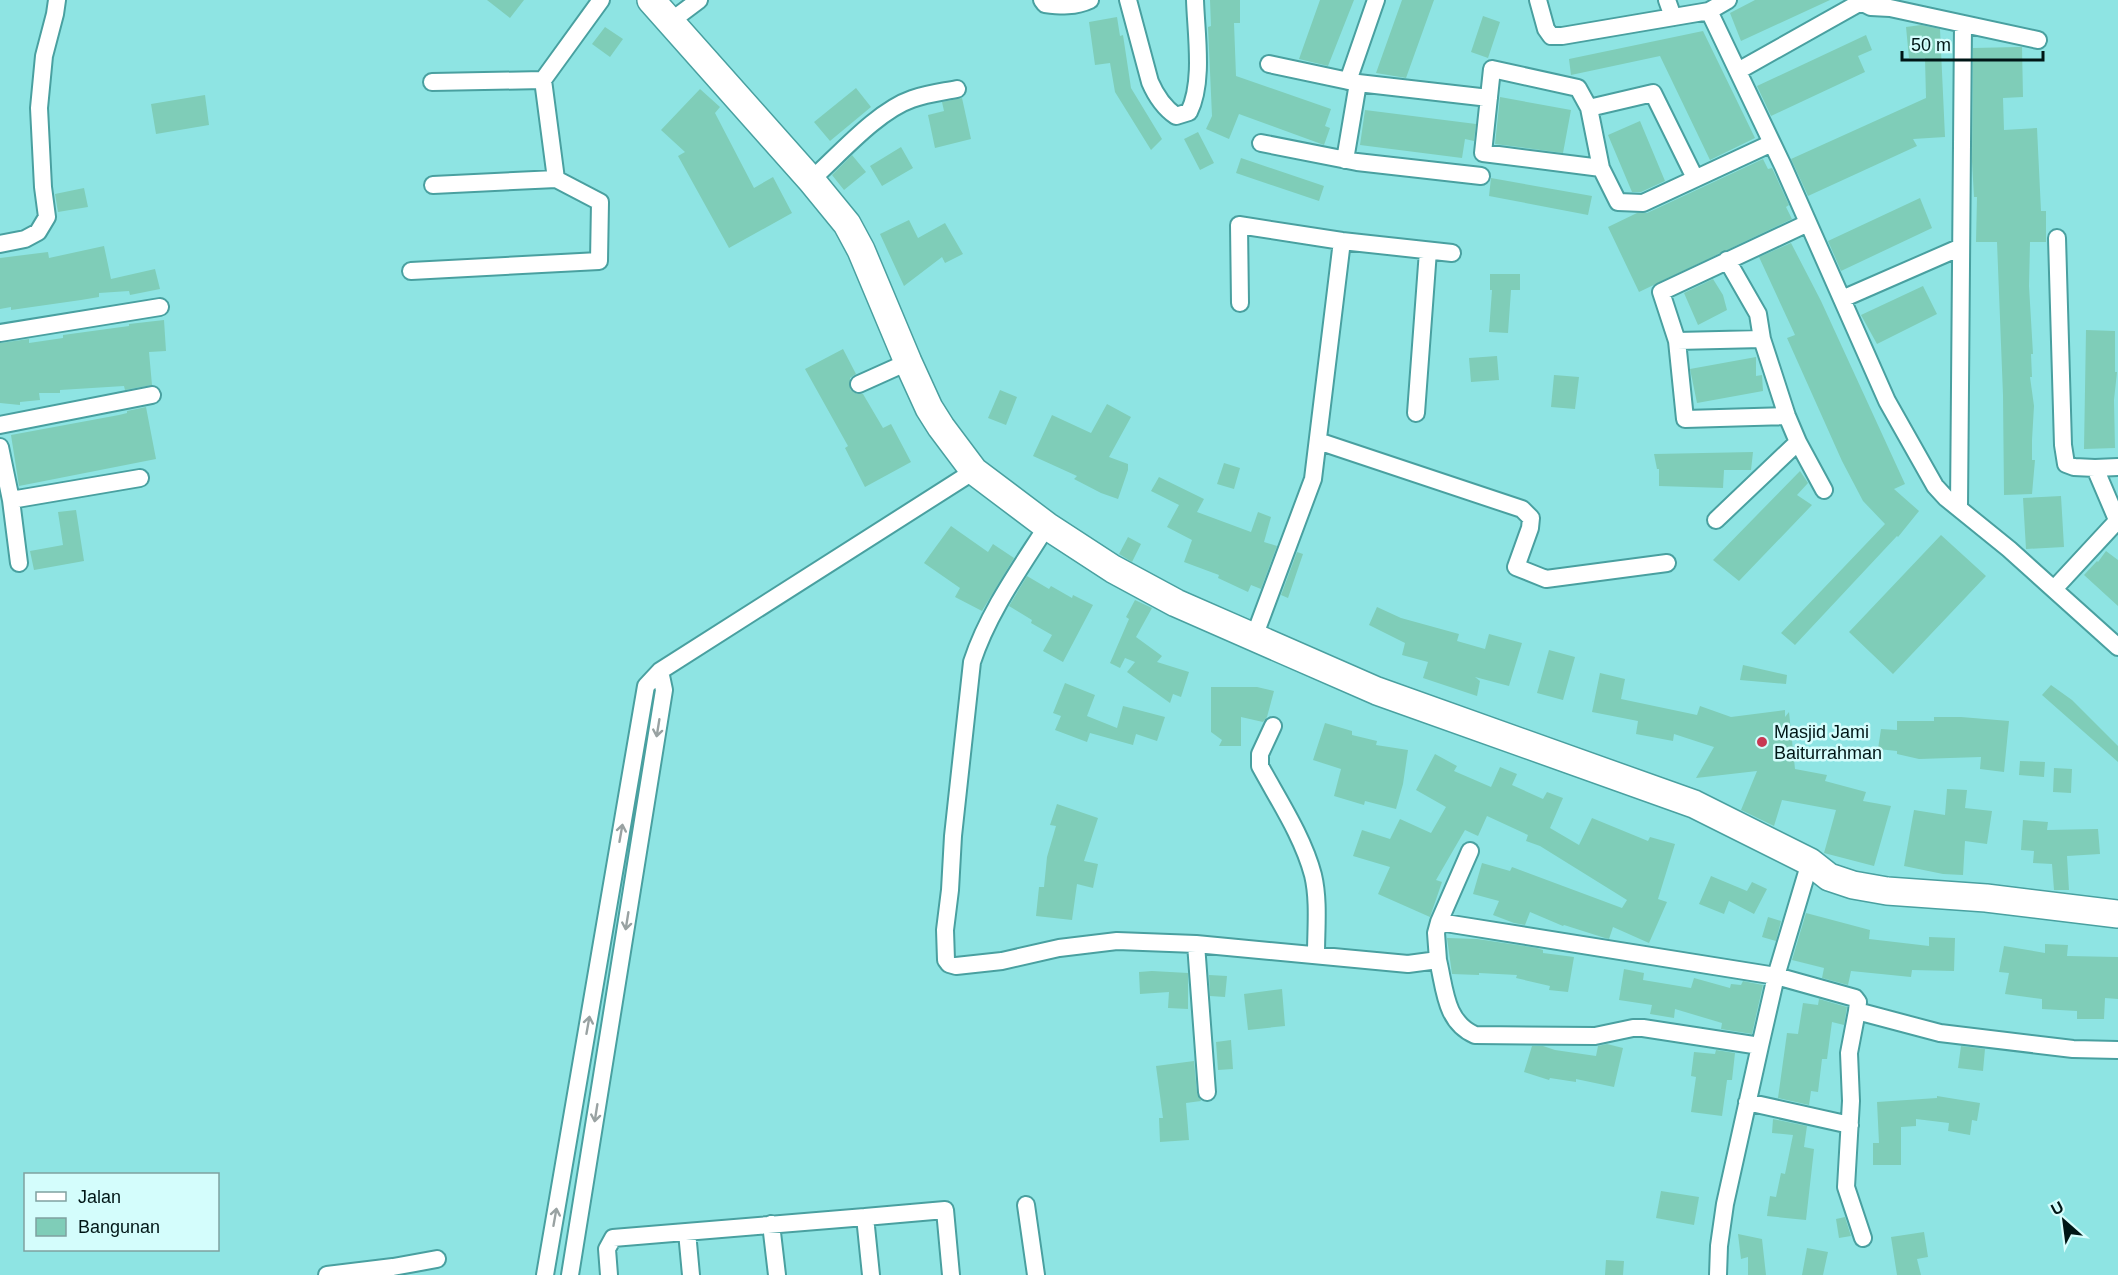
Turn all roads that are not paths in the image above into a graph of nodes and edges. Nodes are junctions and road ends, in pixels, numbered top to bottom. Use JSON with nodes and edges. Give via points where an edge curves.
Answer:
{"nodes":[{"id":1,"x":57,"y":0,"type":"edge"},
{"id":2,"x":601,"y":0,"type":"edge"},
{"id":3,"x":651,"y":0,"type":"edge"},
{"id":4,"x":699,"y":0,"type":"edge"},
{"id":5,"x":1042,"y":0,"type":"edge"},
{"id":6,"x":1090,"y":0,"type":"edge"},
{"id":7,"x":1128,"y":0,"type":"edge"},
{"id":8,"x":1195,"y":0,"type":"edge"},
{"id":9,"x":1376,"y":0,"type":"edge"},
{"id":10,"x":1538,"y":0,"type":"edge"},
{"id":11,"x":1666,"y":0,"type":"edge"},
{"id":12,"x":1728,"y":0,"type":"edge"},
{"id":13,"x":1858,"y":1,"type":"edge"},
{"id":14,"x":1709,"y":10,"type":"junction"},
{"id":15,"x":1673,"y":17,"type":"junction"},
{"id":16,"x":671,"y":21,"type":"junction"},
{"id":17,"x":1963,"y":24,"type":"junction"},
{"id":18,"x":2038,"y":40,"type":"dead end"},
{"id":19,"x":1269,"y":64,"type":"dead end"},
{"id":20,"x":1738,"y":71,"type":"junction"},
{"id":21,"x":543,"y":80,"type":"junction"},
{"id":22,"x":432,"y":82,"type":"dead end"},
{"id":23,"x":1353,"y":82,"type":"junction"},
{"id":24,"x":957,"y":89,"type":"dead end"},
{"id":25,"x":1489,"y":98,"type":"junction"},
{"id":26,"x":1590,"y":108,"type":"junction"},
{"id":27,"x":1261,"y":143,"type":"dead end"},
{"id":28,"x":1772,"y":143,"type":"junction"},
{"id":29,"x":1483,"y":153,"type":"junction"},
{"id":30,"x":1345,"y":160,"type":"junction"},
{"id":31,"x":1601,"y":168,"type":"junction"},
{"id":32,"x":1695,"y":178,"type":"junction"},
{"id":33,"x":556,"y":179,"type":"junction"},
{"id":34,"x":812,"y":180,"type":"junction"},
{"id":35,"x":433,"y":185,"type":"dead end"},
{"id":36,"x":1808,"y":222,"type":"junction"},
{"id":37,"x":2057,"y":238,"type":"dead end"},
{"id":38,"x":1342,"y":241,"type":"junction"},
{"id":39,"x":0,"y":244,"type":"edge"},
{"id":40,"x":1961,"y":247,"type":"junction"},
{"id":41,"x":1428,"y":250,"type":"junction"},
{"id":42,"x":1452,"y":253,"type":"dead end"},
{"id":43,"x":1727,"y":260,"type":"junction"},
{"id":44,"x":411,"y":271,"type":"dead end"},
{"id":45,"x":1842,"y":299,"type":"junction"},
{"id":46,"x":1240,"y":303,"type":"dead end"},
{"id":47,"x":160,"y":307,"type":"dead end"},
{"id":48,"x":0,"y":333,"type":"edge"},
{"id":49,"x":1762,"y":339,"type":"junction"},
{"id":50,"x":1677,"y":341,"type":"junction"},
{"id":51,"x":908,"y":362,"type":"junction"},
{"id":52,"x":859,"y":384,"type":"dead end"},
{"id":53,"x":152,"y":395,"type":"dead end"},
{"id":54,"x":1416,"y":413,"type":"dead end"},
{"id":55,"x":1787,"y":416,"type":"junction"},
{"id":56,"x":0,"y":425,"type":"edge"},
{"id":57,"x":1318,"y":441,"type":"junction"},
{"id":58,"x":1798,"y":441,"type":"junction"},
{"id":59,"x":0,"y":447,"type":"edge"},
{"id":60,"x":2118,"y":467,"type":"edge"},
{"id":61,"x":2095,"y":468,"type":"junction"},
{"id":62,"x":974,"y":471,"type":"junction"},
{"id":63,"x":140,"y":478,"type":"dead end"},
{"id":64,"x":1824,"y":490,"type":"dead end"},
{"id":65,"x":11,"y":500,"type":"junction"},
{"id":66,"x":1959,"y":508,"type":"junction"},
{"id":67,"x":1716,"y":520,"type":"dead end"},
{"id":68,"x":2118,"y":521,"type":"edge"},
{"id":69,"x":1047,"y":526,"type":"junction"},
{"id":70,"x":19,"y":563,"type":"dead end"},
{"id":71,"x":1667,"y":563,"type":"dead end"},
{"id":72,"x":2054,"y":589,"type":"junction"},
{"id":73,"x":1254,"y":637,"type":"junction"},
{"id":74,"x":2118,"y":647,"type":"edge"},
{"id":75,"x":660,"y":671,"type":"junction"},
{"id":76,"x":1273,"y":726,"type":"dead end"},
{"id":77,"x":1470,"y":851,"type":"dead end"},
{"id":78,"x":1810,"y":862,"type":"junction"},
{"id":79,"x":2118,"y":914,"type":"edge"},
{"id":80,"x":1439,"y":921,"type":"junction"},
{"id":81,"x":1196,"y":944,"type":"junction"},
{"id":82,"x":1316,"y":954,"type":"junction"},
{"id":83,"x":1438,"y":960,"type":"junction"},
{"id":84,"x":1776,"y":976,"type":"junction"},
{"id":85,"x":1857,"y":1011,"type":"junction"},
{"id":86,"x":1760,"y":1046,"type":"junction"},
{"id":87,"x":2118,"y":1050,"type":"edge"},
{"id":88,"x":1207,"y":1092,"type":"dead end"},
{"id":89,"x":1747,"y":1102,"type":"junction"},
{"id":90,"x":1850,"y":1125,"type":"junction"},
{"id":91,"x":1026,"y":1205,"type":"dead end"},
{"id":92,"x":865,"y":1216,"type":"junction"},
{"id":93,"x":771,"y":1224,"type":"junction"},
{"id":94,"x":687,"y":1232,"type":"junction"},
{"id":95,"x":1863,"y":1238,"type":"dead end"},
{"id":96,"x":436,"y":1259,"type":"dead end"},
{"id":97,"x":394,"y":1271,"type":"edge"},
{"id":98,"x":327,"y":1275,"type":"edge"},
{"id":99,"x":545,"y":1275,"type":"edge"},
{"id":100,"x":570,"y":1275,"type":"edge"},
{"id":101,"x":609,"y":1275,"type":"edge"},
{"id":102,"x":691,"y":1275,"type":"edge"},
{"id":103,"x":777,"y":1275,"type":"edge"},
{"id":104,"x":871,"y":1275,"type":"edge"},
{"id":105,"x":951,"y":1275,"type":"edge"},
{"id":106,"x":1036,"y":1275,"type":"edge"},
{"id":107,"x":1718,"y":1275,"type":"edge"}],
"edges":[{"from":1,"to":39,"type":"street","via":[[44,56],[39,108],[47,217],[38,232]]},
{"from":2,"to":21,"type":"street"},
{"from":3,"to":16,"type":"main road"},
{"from":4,"to":16,"type":"street"},
{"from":5,"to":6,"type":"street","via":[[1056,5],[1079,5]]},
{"from":7,"to":8,"type":"street","via":[[1150,82],[1164,106],[1176,116],[1190,112],[1195,97]]},
{"from":9,"to":23,"type":"street"},
{"from":10,"to":15,"type":"street","via":[[1551,36]]},
{"from":11,"to":15,"type":"street"},
{"from":12,"to":14,"type":"street"},
{"from":13,"to":17,"type":"street"},
{"from":13,"to":20,"type":"street"},
{"from":14,"to":15,"type":"street"},
{"from":14,"to":20,"type":"street"},
{"from":16,"to":34,"type":"main road"},
{"from":17,"to":18,"type":"street"},
{"from":17,"to":40,"type":"street"},
{"from":19,"to":23,"type":"street"},
{"from":20,"to":28,"type":"street"},
{"from":21,"to":22,"type":"street"},
{"from":21,"to":33,"type":"street"},
{"from":23,"to":25,"type":"street"},
{"from":23,"to":30,"type":"street"},
{"from":24,"to":34,"type":"street","via":[[913,98],[894,107]]},
{"from":25,"to":26,"type":"street","via":[[1491,69],[1578,88]]},
{"from":25,"to":29,"type":"street"},
{"from":26,"to":31,"type":"street"},
{"from":26,"to":32,"type":"street","via":[[1653,93]]},
{"from":27,"to":30,"type":"street"},
{"from":28,"to":32,"type":"street"},
{"from":28,"to":36,"type":"street"},
{"from":29,"to":30,"type":"street","via":[[1480,182]]},
{"from":29,"to":31,"type":"street"},
{"from":31,"to":32,"type":"street","via":[[1618,202],[1643,203]]},
{"from":33,"to":35,"type":"street"},
{"from":33,"to":44,"type":"street","via":[[600,202],[599,261]]},
{"from":34,"to":51,"type":"main road","via":[[847,224],[861,250]]},
{"from":36,"to":43,"type":"street"},
{"from":36,"to":45,"type":"street"},
{"from":37,"to":61,"type":"street","via":[[2066,464]]},
{"from":38,"to":41,"type":"street"},
{"from":38,"to":46,"type":"street","via":[[1239,225]]},
{"from":38,"to":57,"type":"street"},
{"from":40,"to":45,"type":"street"},
{"from":40,"to":66,"type":"street"},
{"from":41,"to":42,"type":"street"},
{"from":41,"to":54,"type":"street"},
{"from":43,"to":49,"type":"street","via":[[1758,314]]},
{"from":43,"to":50,"type":"street","via":[[1661,292]]},
{"from":45,"to":66,"type":"street","via":[[1892,410],[1935,486]]},
{"from":47,"to":48,"type":"street"},
{"from":49,"to":50,"type":"street"},
{"from":49,"to":55,"type":"street"},
{"from":50,"to":55,"type":"street","via":[[1685,419]]},
{"from":51,"to":52,"type":"street"},
{"from":51,"to":62,"type":"main road","via":[[940,427]]},
{"from":53,"to":56,"type":"street"},
{"from":55,"to":58,"type":"street"},
{"from":57,"to":71,"type":"street","via":[[1522,509],[1531,518],[1530,528],[1516,567],[1539,577]]},
{"from":57,"to":73,"type":"street","via":[[1313,479]]},
{"from":58,"to":64,"type":"street"},
{"from":58,"to":67,"type":"street"},
{"from":59,"to":65,"type":"street"},
{"from":60,"to":61,"type":"street"},
{"from":61,"to":68,"type":"street"},
{"from":62,"to":69,"type":"main road"},
{"from":62,"to":75,"type":"street"},
{"from":63,"to":65,"type":"street"},
{"from":65,"to":70,"type":"street"},
{"from":66,"to":72,"type":"street"},
{"from":68,"to":72,"type":"street"},
{"from":69,"to":73,"type":"main road","via":[[1113,569],[1176,603]]},
{"from":69,"to":81,"type":"street","via":[[990,618],[972,662],[952,836],[946,960],[956,966],[1002,961],[1059,948],[1117,941]]},
{"from":72,"to":74,"type":"street"},
{"from":73,"to":78,"type":"main road","via":[[1377,691],[1694,804]]},
{"from":99,"to":75,"type":"street","one_way":true,"via":[[646,686]]},
{"from":75,"to":100,"type":"street","one_way":true,"via":[[664,690]]},
{"from":76,"to":82,"type":"street","via":[[1260,754],[1260,766],[1304,849],[1313,876]]},
{"from":77,"to":80,"type":"street"},
{"from":78,"to":79,"type":"main road","via":[[1829,877],[1887,891]]},
{"from":78,"to":84,"type":"street"},
{"from":80,"to":83,"type":"street"},
{"from":80,"to":84,"type":"street"},
{"from":81,"to":82,"type":"street"},
{"from":81,"to":88,"type":"street"},
{"from":82,"to":83,"type":"street","via":[[1408,964]]},
{"from":83,"to":86,"type":"street","via":[[1454,1019],[1463,1030],[1475,1035],[1595,1036],[1643,1028]]},
{"from":84,"to":85,"type":"street","via":[[1855,998]]},
{"from":84,"to":86,"type":"street"},
{"from":85,"to":87,"type":"street","via":[[1940,1033],[2073,1049]]},
{"from":85,"to":90,"type":"street","via":[[1849,1053]]},
{"from":86,"to":89,"type":"street"},
{"from":89,"to":90,"type":"street"},
{"from":89,"to":107,"type":"street","via":[[1725,1204]]},
{"from":90,"to":95,"type":"street","via":[[1846,1187]]},
{"from":91,"to":106,"type":"street"},
{"from":92,"to":93,"type":"street"},
{"from":92,"to":104,"type":"street"},
{"from":92,"to":105,"type":"street","via":[[945,1210]]},
{"from":93,"to":94,"type":"street"},
{"from":93,"to":103,"type":"street"},
{"from":94,"to":101,"type":"street","via":[[613,1238],[607,1249]]},
{"from":94,"to":102,"type":"street"},
{"from":96,"to":97,"type":"street"},
{"from":97,"to":98,"type":"street"}]}
